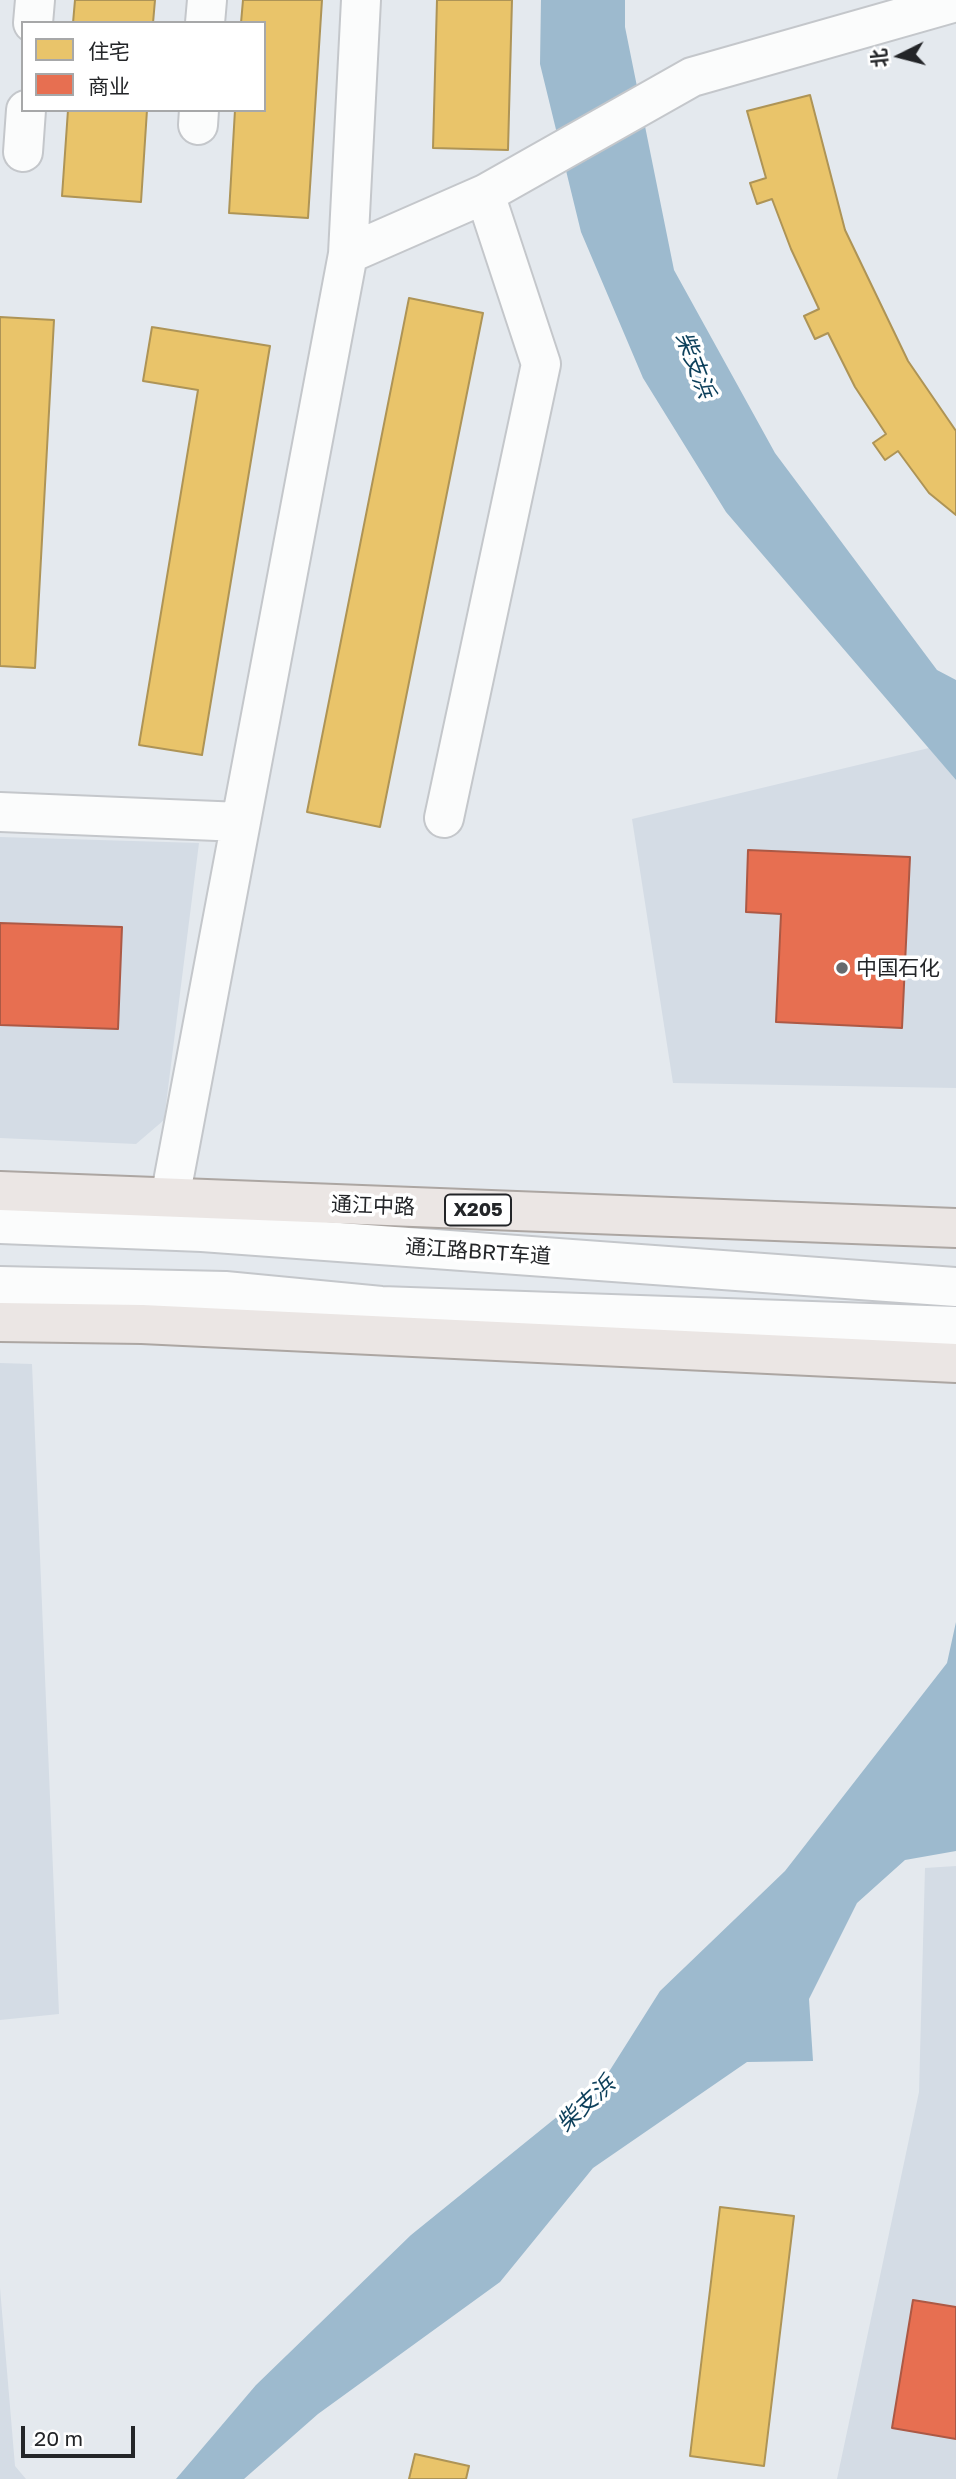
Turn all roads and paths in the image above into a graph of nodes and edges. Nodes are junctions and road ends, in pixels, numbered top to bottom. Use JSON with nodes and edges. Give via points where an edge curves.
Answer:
{"nodes":[{"id":1,"x":35,"y":0,"type":"edge"},
{"id":2,"x":207,"y":0,"type":"edge"},
{"id":3,"x":361,"y":0,"type":"edge"},
{"id":4,"x":956,"y":2,"type":"edge"},
{"id":5,"x":33,"y":21,"type":"edge"},
{"id":6,"x":205,"y":21,"type":"edge"},
{"id":7,"x":26,"y":112,"type":"edge"},
{"id":8,"x":23,"y":152,"type":"dead end"},
{"id":9,"x":485,"y":194,"type":"junction"},
{"id":10,"x":348,"y":254,"type":"junction"},
{"id":11,"x":0,"y":812,"type":"edge"},
{"id":12,"x":444,"y":818,"type":"dead end"},
{"id":13,"x":241,"y":822,"type":"junction"},
{"id":14,"x":0,"y":1191,"type":"edge"},
{"id":15,"x":170,"y":1198,"type":"junction"},
{"id":16,"x":0,"y":1224,"type":"edge"},
{"id":17,"x":956,"y":1228,"type":"edge"},
{"id":18,"x":0,"y":1286,"type":"edge"},
{"id":19,"x":956,"y":1286,"type":"edge"},
{"id":20,"x":0,"y":1322,"type":"edge"},
{"id":21,"x":956,"y":1326,"type":"edge"},
{"id":22,"x":952,"y":1363,"type":"edge"}],
"edges":[{"from":1,"to":5,"type":"street"},
{"from":2,"to":6,"type":"street"},
{"from":3,"to":10,"type":"street"},
{"from":4,"to":9,"type":"street","via":[[692,77]]},
{"from":7,"to":8,"type":"street"},
{"from":9,"to":10,"type":"street"},
{"from":9,"to":12,"type":"street","via":[[541,364]]},
{"from":10,"to":13,"type":"street"},
{"from":11,"to":13,"type":"street"},
{"from":13,"to":15,"type":"street"},
{"from":14,"to":15,"type":"main road","name":"通江中路","number":"X205"},
{"from":15,"to":17,"type":"main road","name":"通江中路","number":"X205"},
{"from":16,"to":19,"type":"street","name":"通江路BRT车道","via":[[202,1232]]},
{"from":18,"to":21,"type":"street","via":[[225,1292],[381,1307]]},
{"from":20,"to":22,"type":"main road","via":[[156,1325]]}]}
